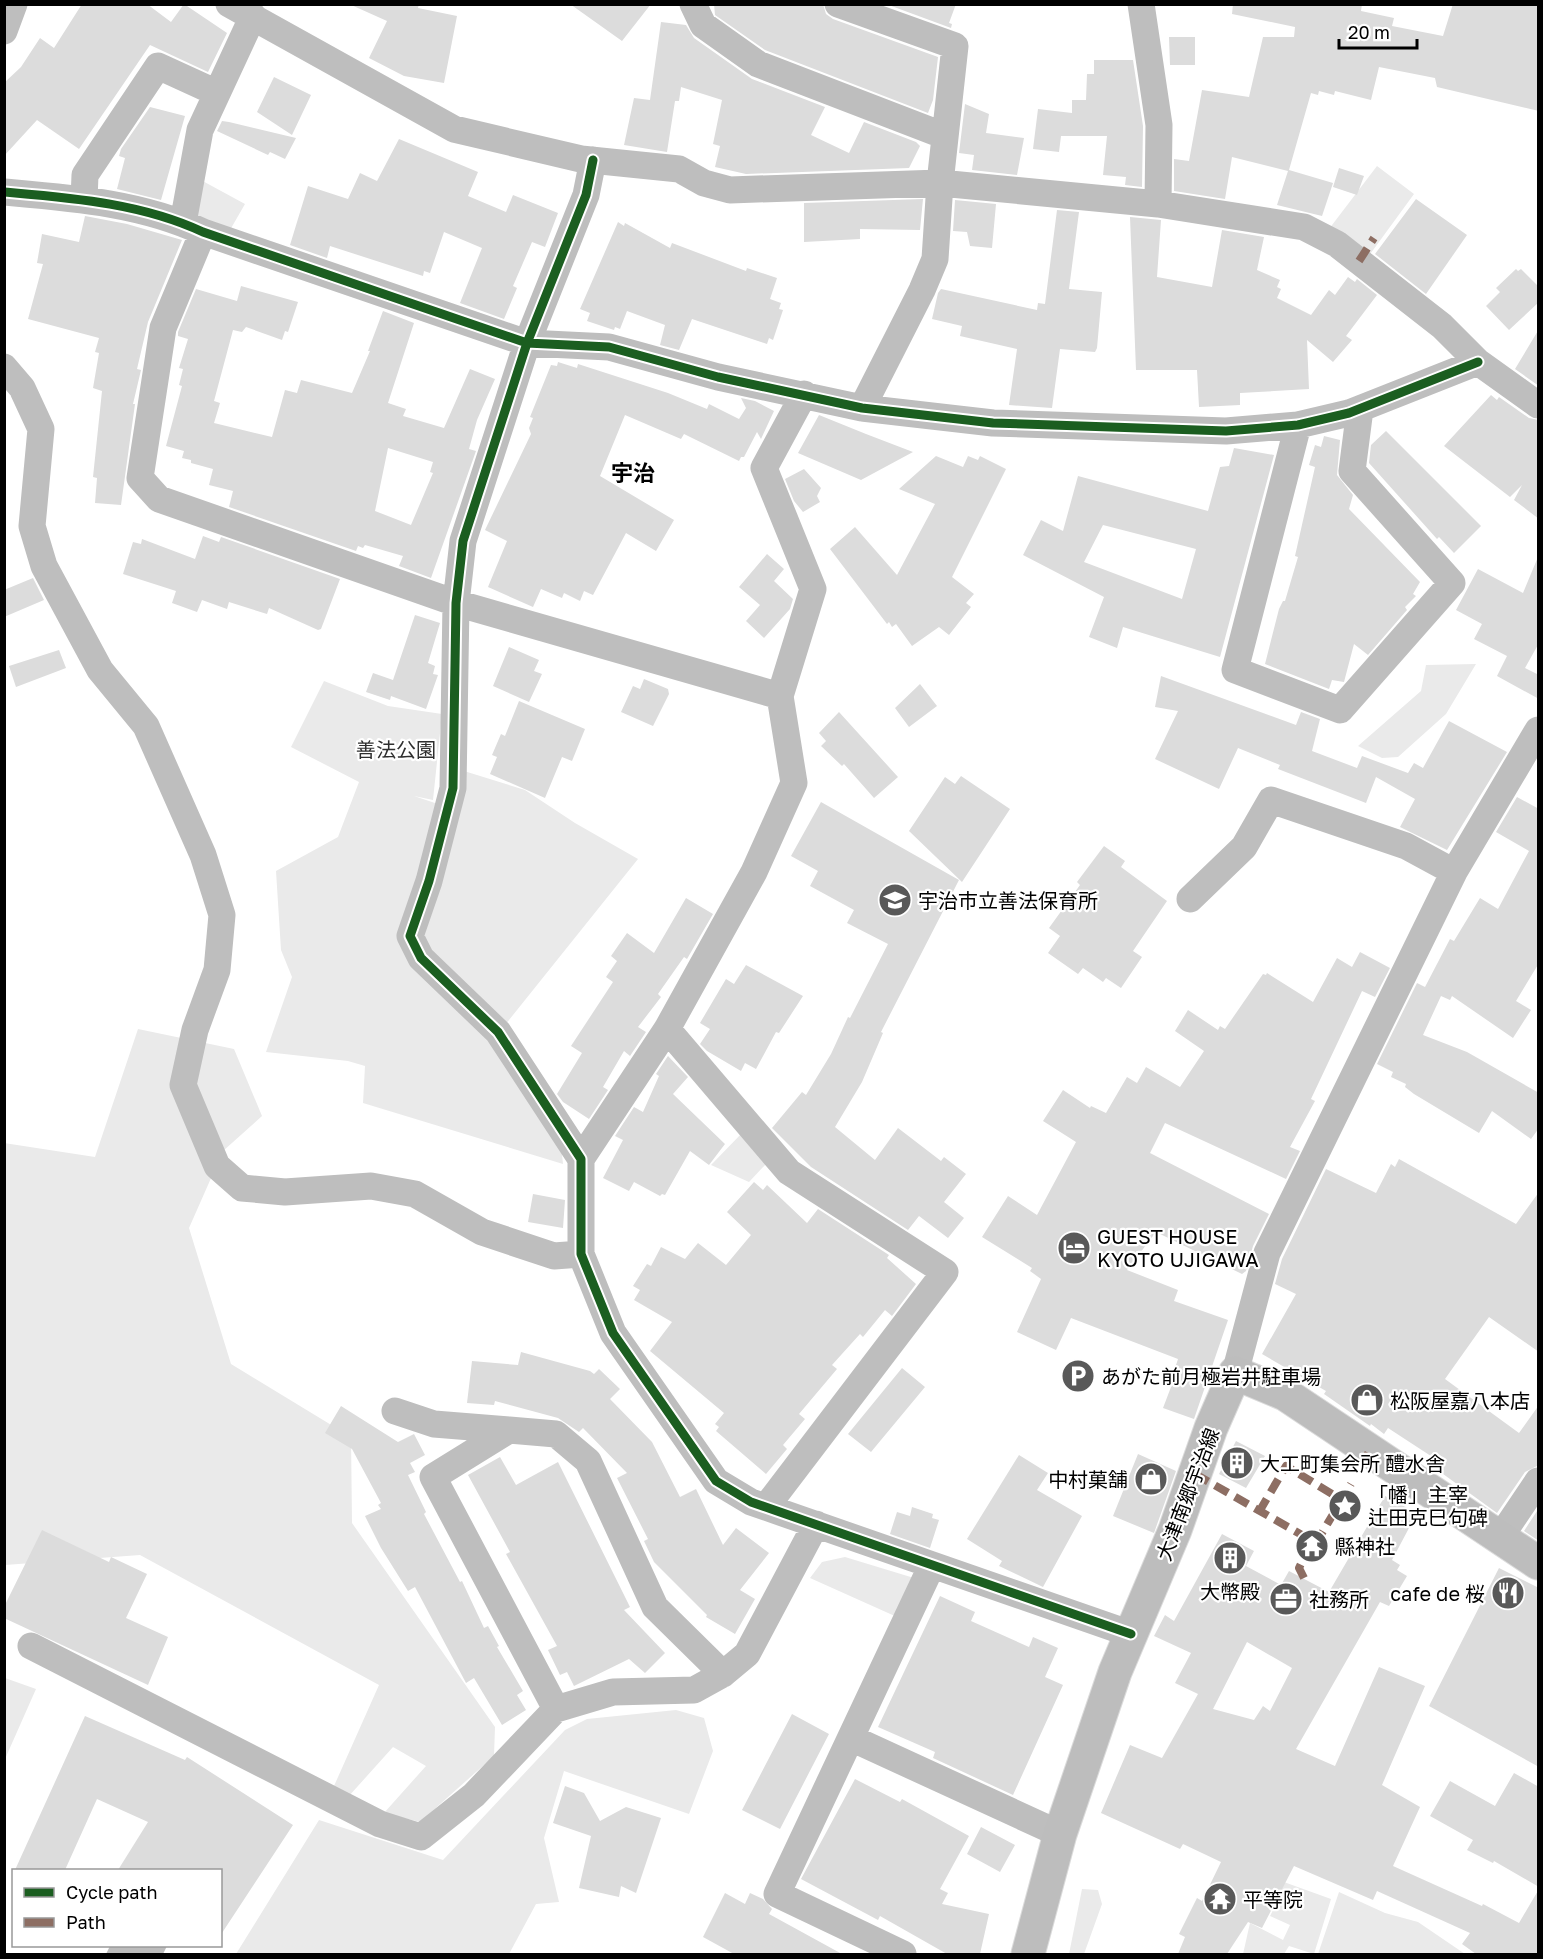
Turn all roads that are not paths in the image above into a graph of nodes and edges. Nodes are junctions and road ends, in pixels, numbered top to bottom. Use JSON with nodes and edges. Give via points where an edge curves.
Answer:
{"nodes":[{"id":1,"x":14,"y":4,"type":"edge"},
{"id":2,"x":229,"y":4,"type":"edge"},
{"id":3,"x":693,"y":4,"type":"edge"},
{"id":4,"x":837,"y":4,"type":"edge"},
{"id":5,"x":1141,"y":4,"type":"edge"},
{"id":6,"x":253,"y":16,"type":"junction"},
{"id":7,"x":4,"y":31,"type":"edge"},
{"id":8,"x":217,"y":93,"type":"junction"},
{"id":9,"x":945,"y":136,"type":"junction"},
{"id":10,"x":593,"y":160,"type":"junction"},
{"id":11,"x":940,"y":183,"type":"junction"},
{"id":12,"x":4,"y":192,"type":"edge"},
{"id":13,"x":84,"y":200,"type":"junction"},
{"id":14,"x":1158,"y":204,"type":"junction"},
{"id":15,"x":193,"y":228,"type":"junction"},
{"id":16,"x":527,"y":343,"type":"junction"},
{"id":17,"x":1478,"y":362,"type":"junction"},
{"id":18,"x":4,"y":367,"type":"edge"},
{"id":19,"x":804,"y":394,"type":"junction"},
{"id":20,"x":1539,"y":405,"type":"edge"},
{"id":21,"x":862,"y":408,"type":"junction"},
{"id":22,"x":1360,"y":409,"type":"junction"},
{"id":23,"x":1298,"y":425,"type":"junction"},
{"id":24,"x":456,"y":603,"type":"junction"},
{"id":25,"x":780,"y":696,"type":"junction"},
{"id":26,"x":1539,"y":730,"type":"edge"},
{"id":27,"x":1454,"y":872,"type":"junction"},
{"id":28,"x":1190,"y":898,"type":"dead end"},
{"id":29,"x":667,"y":1029,"type":"junction"},
{"id":30,"x":581,"y":1159,"type":"junction"},
{"id":31,"x":581,"y":1254,"type":"junction"},
{"id":32,"x":1235,"y":1373,"type":"junction"},
{"id":33,"x":395,"y":1411,"type":"dead end"},
{"id":34,"x":509,"y":1430,"type":"junction"},
{"id":35,"x":1539,"y":1482,"type":"edge"},
{"id":36,"x":766,"y":1507,"type":"junction"},
{"id":37,"x":816,"y":1524,"type":"junction"},
{"id":38,"x":1501,"y":1536,"type":"junction"},
{"id":39,"x":1539,"y":1563,"type":"edge"},
{"id":40,"x":932,"y":1565,"type":"junction"},
{"id":41,"x":1131,"y":1634,"type":"junction"},
{"id":42,"x":31,"y":1646,"type":"dead end"},
{"id":43,"x":723,"y":1674,"type":"junction"},
{"id":44,"x":556,"y":1709,"type":"junction"},
{"id":45,"x":851,"y":1738,"type":"junction"},
{"id":46,"x":1060,"y":1834,"type":"junction"},
{"id":47,"x":903,"y":1954,"type":"edge"},
{"id":48,"x":1029,"y":1954,"type":"edge"}],
"edges":[{"from":1,"to":7,"type":"street"},
{"from":2,"to":6,"type":"street"},
{"from":3,"to":9,"type":"street","via":[[703,25],[758,64]]},
{"from":4,"to":9,"type":"street","via":[[955,46]]},
{"from":5,"to":14,"type":"street","via":[[1159,125]]},
{"from":6,"to":8,"type":"street"},
{"from":6,"to":10,"type":"street","via":[[454,129]]},
{"from":8,"to":13,"type":"street","via":[[158,66],[85,175]]},
{"from":8,"to":15,"type":"street","via":[[200,130]]},
{"from":9,"to":11,"type":"street"},
{"from":10,"to":11,"type":"street","via":[[679,170],[729,190]]},
{"from":10,"to":16,"type":"street","via":[[586,195]]},
{"from":11,"to":14,"type":"street"},
{"from":11,"to":21,"type":"street","via":[[935,260]]},
{"from":12,"to":13,"type":"street"},
{"from":13,"to":15,"type":"street","via":[[171,217]]},
{"from":14,"to":17,"type":"street","via":[[1304,227],[1345,250],[1442,326]]},
{"from":15,"to":16,"type":"street"},
{"from":15,"to":24,"type":"street","via":[[163,328],[140,478],[159,499]]},
{"from":16,"to":19,"type":"street","via":[[609,347],[718,378]]},
{"from":16,"to":24,"type":"street","via":[[463,541]]},
{"from":17,"to":20,"type":"street"},
{"from":17,"to":22,"type":"street"},
{"from":18,"to":31,"type":"street","via":[[22,388],[41,429],[32,526],[44,566],[100,670],[146,726],[203,855],[222,915],[217,970],[195,1030],[183,1085],[217,1166],[242,1188],[285,1192],[371,1186],[415,1194],[482,1232],[554,1256]]},
{"from":19,"to":21,"type":"street"},
{"from":19,"to":25,"type":"street","via":[[764,468],[813,590]]},
{"from":21,"to":23,"type":"street","via":[[993,423],[1226,431]]},
{"from":22,"to":23,"type":"street"},
{"from":22,"to":23,"type":"street","via":[[1352,471],[1452,583],[1340,710],[1235,670]]},
{"from":24,"to":25,"type":"street"},
{"from":24,"to":30,"type":"street","via":[[453,788],[410,936],[421,958],[498,1032]]},
{"from":25,"to":29,"type":"street","via":[[794,783],[754,872]]},
{"from":26,"to":27,"type":"street"},
{"from":27,"to":28,"type":"street","via":[[1406,846],[1271,800],[1244,847]]},
{"from":27,"to":32,"type":"street","via":[[1267,1253]]},
{"from":29,"to":30,"type":"street"},
{"from":29,"to":36,"type":"street","via":[[789,1172],[945,1272]]},
{"from":30,"to":31,"type":"street"},
{"from":31,"to":36,"type":"street","via":[[613,1333],[716,1481]]},
{"from":32,"to":38,"type":"main road","via":[[1285,1394]]},
{"from":32,"to":41,"type":"main road","name":"大津南郷宇治線"},
{"from":33,"to":34,"type":"street","via":[[434,1424]]},
{"from":34,"to":43,"type":"street","via":[[556,1434],[588,1461],[655,1607]]},
{"from":34,"to":44,"type":"street","via":[[433,1477]]},
{"from":35,"to":38,"type":"street"},
{"from":36,"to":37,"type":"street"},
{"from":37,"to":40,"type":"street"},
{"from":37,"to":43,"type":"street","via":[[747,1654]]},
{"from":38,"to":39,"type":"main road"},
{"from":40,"to":41,"type":"street"},
{"from":40,"to":45,"type":"street"},
{"from":41,"to":46,"type":"main road","name":"大津南郷宇治線"},
{"from":42,"to":44,"type":"street","via":[[380,1824],[421,1837],[474,1795]]},
{"from":43,"to":44,"type":"street","via":[[694,1690],[613,1692]]},
{"from":45,"to":46,"type":"street"},
{"from":45,"to":47,"type":"street","via":[[777,1894]]},
{"from":46,"to":48,"type":"main road","name":"大津南郷宇治線"}]}
